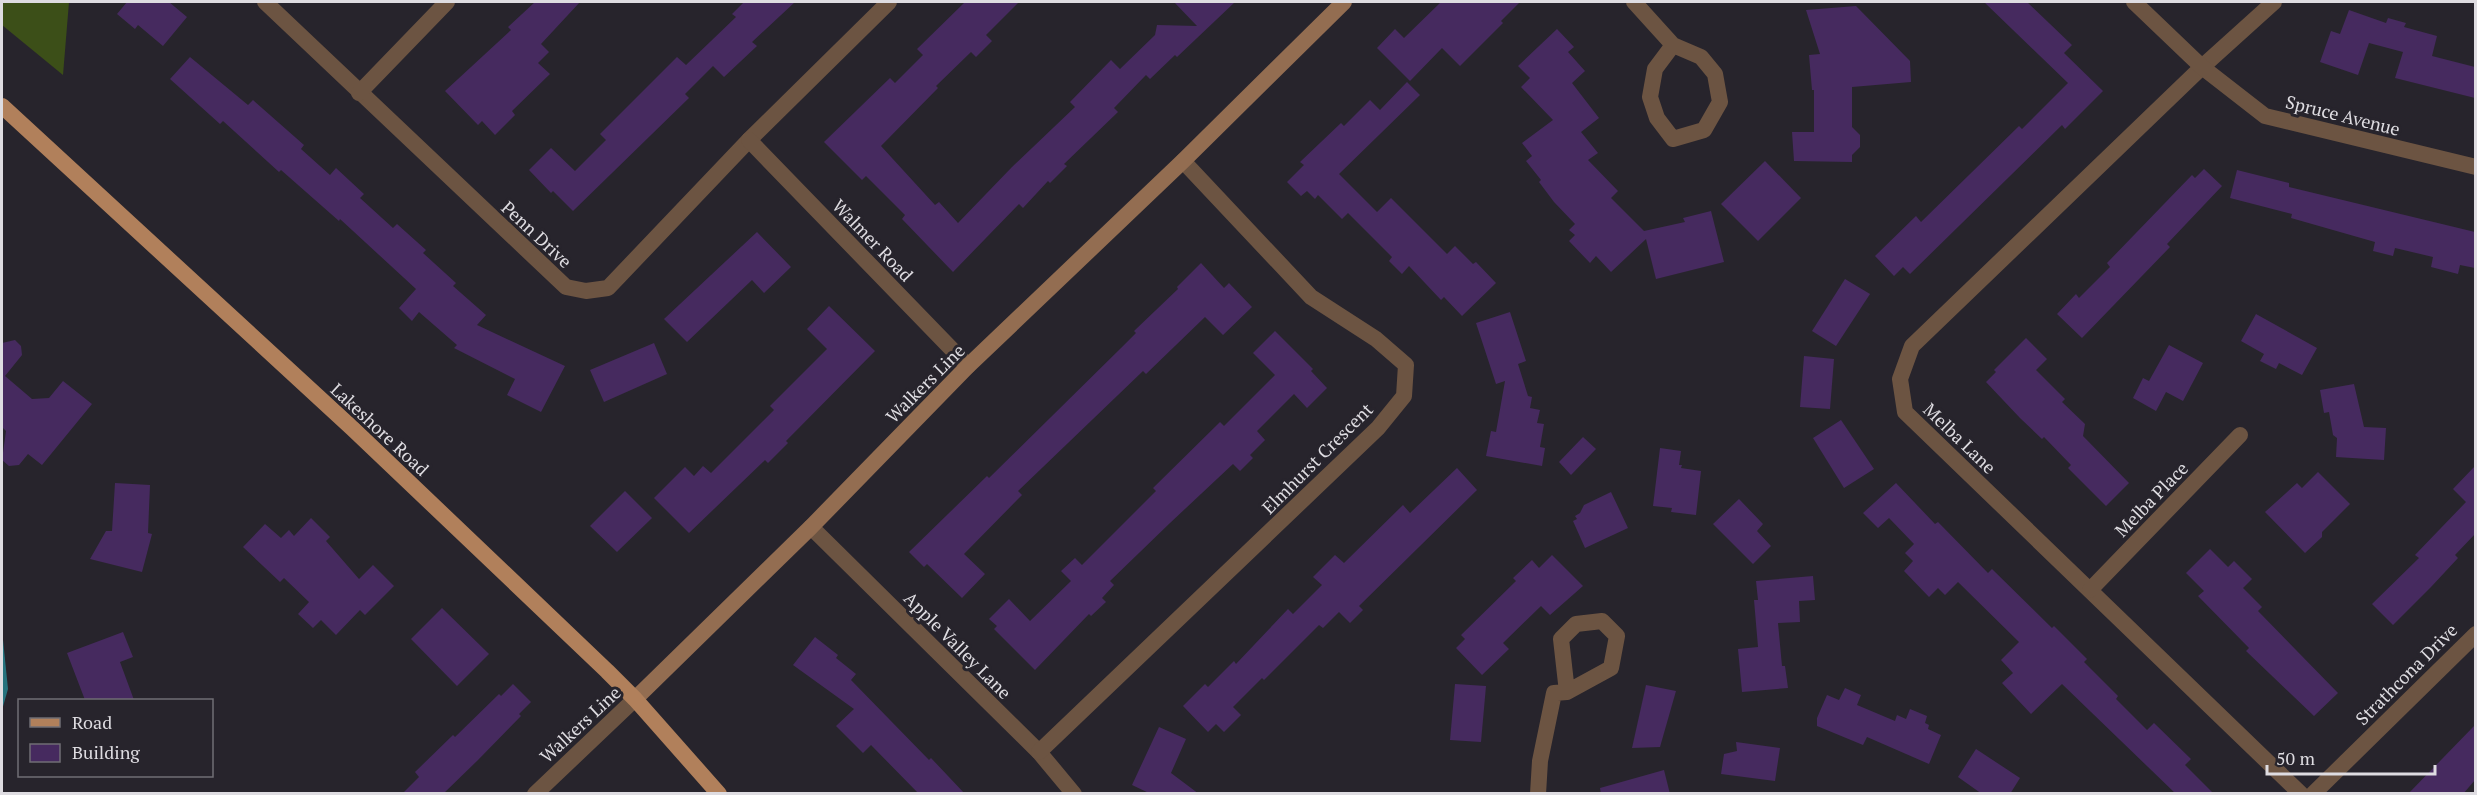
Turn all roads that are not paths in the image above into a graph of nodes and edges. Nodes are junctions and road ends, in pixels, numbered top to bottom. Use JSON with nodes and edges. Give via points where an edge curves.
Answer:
{"nodes":[{"id":1,"x":265,"y":2,"type":"edge"},
{"id":2,"x":447,"y":2,"type":"edge"},
{"id":3,"x":889,"y":2,"type":"edge"},
{"id":4,"x":1344,"y":2,"type":"edge"},
{"id":5,"x":1634,"y":2,"type":"edge"},
{"id":6,"x":2134,"y":2,"type":"edge"},
{"id":7,"x":2274,"y":2,"type":"edge"},
{"id":8,"x":1673,"y":45,"type":"junction"},
{"id":9,"x":2202,"y":67,"type":"junction"},
{"id":10,"x":359,"y":93,"type":"junction"},
{"id":11,"x":2,"y":106,"type":"edge"},
{"id":12,"x":749,"y":140,"type":"junction"},
{"id":13,"x":1183,"y":161,"type":"junction"},
{"id":14,"x":2475,"y":167,"type":"edge"},
{"id":15,"x":968,"y":366,"type":"junction"},
{"id":16,"x":2240,"y":435,"type":"dead end"},
{"id":17,"x":811,"y":527,"type":"junction"},
{"id":18,"x":2090,"y":590,"type":"junction"},
{"id":19,"x":2475,"y":634,"type":"edge"},
{"id":20,"x":1567,"y":692,"type":"dead end"},
{"id":21,"x":636,"y":699,"type":"junction"},
{"id":22,"x":1039,"y":752,"type":"junction"},
{"id":23,"x":535,"y":794,"type":"edge"},
{"id":24,"x":719,"y":794,"type":"edge"},
{"id":25,"x":1074,"y":794,"type":"edge"},
{"id":26,"x":1538,"y":794,"type":"edge"},
{"id":27,"x":2301,"y":794,"type":"edge"},
{"id":28,"x":2313,"y":794,"type":"edge"}],
"edges":[{"from":1,"to":10,"type":"street","name":"Penn Drive"},
{"from":2,"to":10,"type":"street"},
{"from":3,"to":12,"type":"street","name":"Penn Drive"},
{"from":4,"to":13,"type":"main road","name":"Walkers Line"},
{"from":5,"to":8,"type":"street"},
{"from":6,"to":9,"type":"street","name":"Spruce Avenue"},
{"from":7,"to":9,"type":"street","name":"Melba Lane"},
{"from":8,"to":8,"type":"street","via":[[1655,69],[1650,97],[1657,118],[1673,140],[1704,130],[1720,102],[1715,74],[1701,57]]},
{"from":9,"to":14,"type":"street","name":"Spruce Avenue","via":[[2265,116]]},
{"from":9,"to":18,"type":"street","name":"Melba Lane","via":[[1912,346],[1900,379],[1905,412]]},
{"from":10,"to":12,"type":"street","name":"Penn Drive","via":[[566,287],[586,291],[608,288]]},
{"from":11,"to":21,"type":"main road","name":"Lakeshore Road","via":[[352,428]]},
{"from":12,"to":15,"type":"street","name":"Walmer Road"},
{"from":13,"to":15,"type":"main road","name":"Walkers Line"},
{"from":13,"to":22,"type":"street","name":"Elmhurst Crescent","via":[[1311,297],[1376,339],[1406,365],[1404,396],[1370,436]]},
{"from":15,"to":17,"type":"main road","name":"Walkers Line"},
{"from":16,"to":18,"type":"street","name":"Melba Place"},
{"from":17,"to":21,"type":"main road","name":"Walkers Line"},
{"from":17,"to":22,"type":"street","name":"Apple Valley Lane"},
{"from":18,"to":27,"type":"street","name":"Melba Lane"},
{"from":19,"to":28,"type":"street","name":"Strathcona Drive"},
{"from":20,"to":26,"type":"street","via":[[1554,693],[1540,761]]},
{"from":21,"to":23,"type":"street","name":"Walkers Line"},
{"from":21,"to":24,"type":"main road","name":"Lakeshore Road"},
{"from":22,"to":25,"type":"street","name":"Apple Valley Lane"}]}
